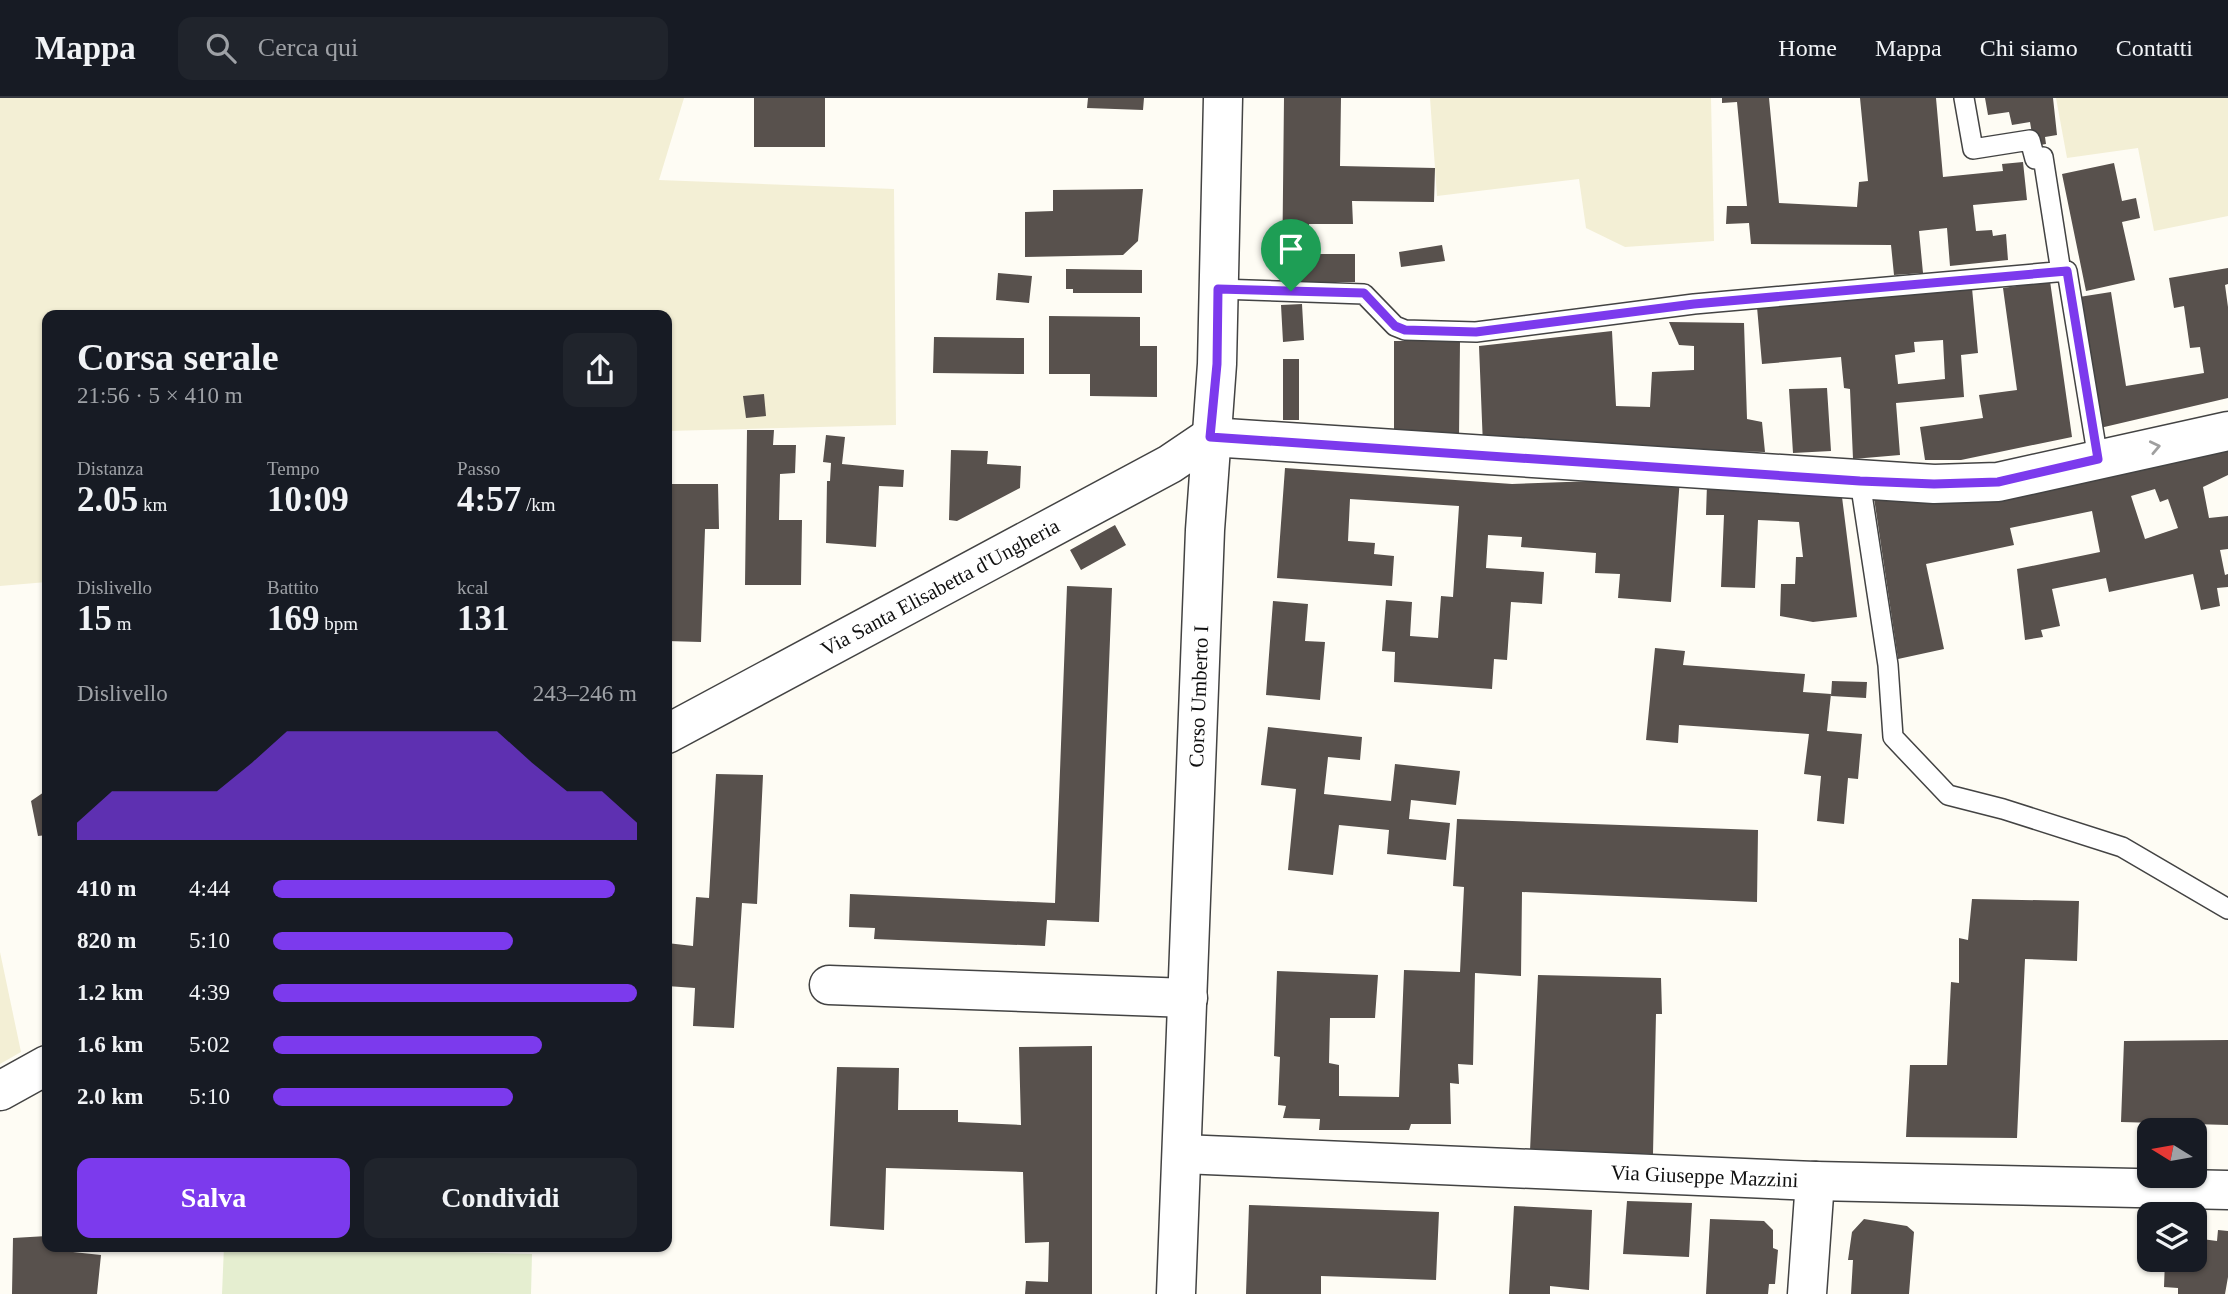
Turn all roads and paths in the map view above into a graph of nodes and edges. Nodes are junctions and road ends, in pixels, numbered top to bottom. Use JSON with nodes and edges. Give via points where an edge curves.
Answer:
{"nodes":[{"id":1,"x":1223,"y":98,"type":"edge"},
{"id":2,"x":1964,"y":98,"type":"edge"},
{"id":3,"x":2061,"y":272,"type":"junction"},
{"id":4,"x":1218,"y":289,"type":"junction"},
{"id":5,"x":2228,"y":431,"type":"edge"},
{"id":6,"x":1210,"y":437,"type":"junction"},
{"id":7,"x":2098,"y":459,"type":"junction"},
{"id":8,"x":1860,"y":481,"type":"junction"},
{"id":9,"x":672,"y":731,"type":"edge"},
{"id":10,"x":2228,"y":909,"type":"edge"},
{"id":11,"x":829,"y":985,"type":"dead end"},
{"id":12,"x":1188,"y":998,"type":"junction"},
{"id":13,"x":42,"y":1068,"type":"edge"},
{"id":14,"x":0,"y":1090,"type":"edge"},
{"id":15,"x":1182,"y":1154,"type":"junction"},
{"id":16,"x":1815,"y":1181,"type":"junction"},
{"id":17,"x":2228,"y":1190,"type":"edge"},
{"id":18,"x":1176,"y":1294,"type":"edge"},
{"id":19,"x":1807,"y":1294,"type":"edge"}],
"edges":[{"from":1,"to":4,"type":"street","name":"Corso Umberto I"},
{"from":2,"to":3,"type":"lane","via":[[1973,149],[2030,140],[2035,159],[2043,157]]},
{"from":3,"to":4,"type":"lane","via":[[1694,304],[1476,332],[1405,330],[1395,326],[1364,293]]},
{"from":3,"to":7,"type":"lane","via":[[2067,271]]},
{"from":4,"to":6,"type":"street","name":"Corso Umberto I"},
{"from":7,"to":5,"type":"street","one_way":true},
{"from":6,"to":8,"type":"street"},
{"from":6,"to":9,"type":"street","name":"Via Santa Elisabetta d'Ungheria","via":[[1160,470]]},
{"from":6,"to":12,"type":"street","name":"Corso Umberto I"},
{"from":7,"to":8,"type":"street","via":[[1998,482]]},
{"from":8,"to":10,"type":"lane","via":[[1888,665],[1893,737],[1948,796],[2122,847]]},
{"from":11,"to":12,"type":"street"},
{"from":12,"to":15,"type":"street","name":"Corso Umberto I"},
{"from":13,"to":14,"type":"street"},
{"from":15,"to":16,"type":"street","name":"Via Giuseppe Mazzini"},
{"from":15,"to":18,"type":"street","name":"Corso Umberto I"},
{"from":16,"to":17,"type":"street","name":"Via Giuseppe Mazzini"},
{"from":16,"to":19,"type":"street"}]}
